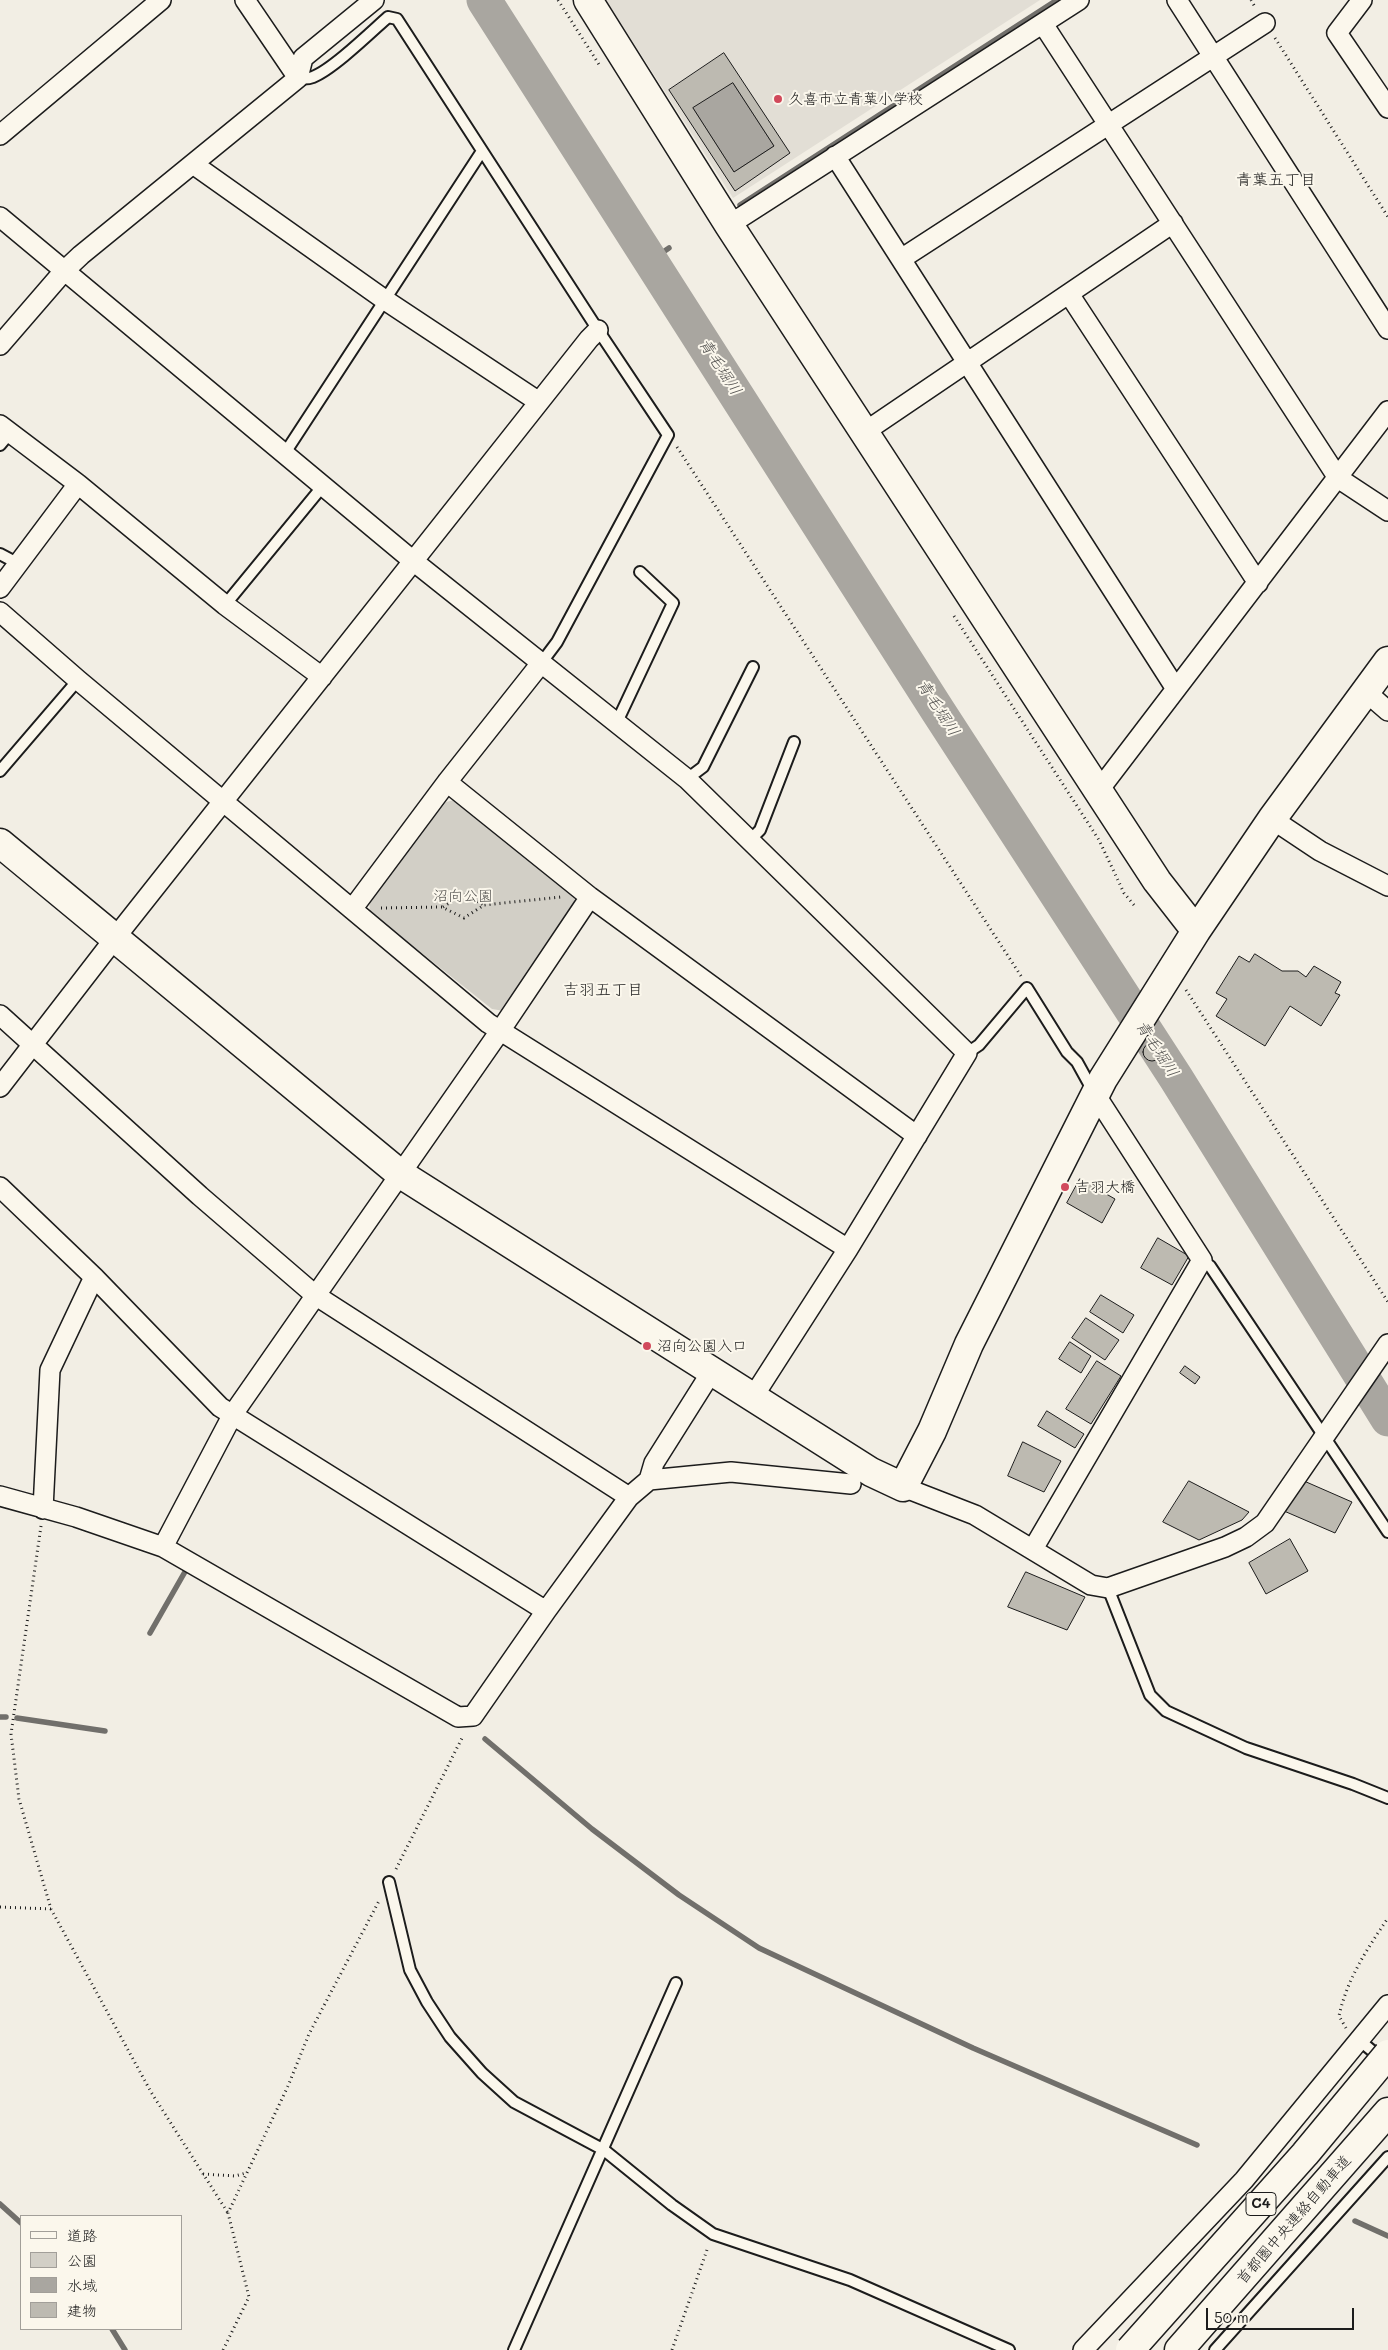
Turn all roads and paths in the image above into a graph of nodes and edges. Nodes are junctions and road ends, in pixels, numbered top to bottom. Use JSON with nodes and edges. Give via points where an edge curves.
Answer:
{"nodes":[{"id":1,"x":161,"y":0,"type":"edge"},
{"id":2,"x":245,"y":0,"type":"edge"},
{"id":3,"x":374,"y":0,"type":"edge"},
{"id":4,"x":588,"y":0,"type":"edge"},
{"id":5,"x":1079,"y":0,"type":"edge"},
{"id":6,"x":1177,"y":0,"type":"edge"},
{"id":7,"x":1251,"y":0,"type":"edge"},
{"id":8,"x":1362,"y":0,"type":"edge"},
{"id":9,"x":1265,"y":23,"type":"junction"},
{"id":10,"x":1043,"y":24,"type":"junction"},
{"id":11,"x":1214,"y":57,"type":"junction"},
{"id":12,"x":298,"y":78,"type":"junction"},
{"id":13,"x":1388,"y":108,"type":"edge"},
{"id":14,"x":1109,"y":125,"type":"junction"},
{"id":15,"x":0,"y":135,"type":"edge"},
{"id":16,"x":482,"y":151,"type":"junction"},
{"id":17,"x":836,"y":156,"type":"junction"},
{"id":18,"x":193,"y":164,"type":"junction"},
{"id":19,"x":1388,"y":217,"type":"edge"},
{"id":20,"x":0,"y":218,"type":"edge"},
{"id":21,"x":1173,"y":223,"type":"junction"},
{"id":22,"x":729,"y":225,"type":"junction"},
{"id":23,"x":902,"y":259,"type":"junction"},
{"id":24,"x":64,"y":271,"type":"junction"},
{"id":25,"x":1069,"y":294,"type":"junction"},
{"id":26,"x":385,"y":300,"type":"junction"},
{"id":27,"x":1388,"y":329,"type":"edge"},
{"id":28,"x":598,"y":330,"type":"junction"},
{"id":29,"x":0,"y":345,"type":"edge"},
{"id":30,"x":967,"y":363,"type":"junction"},
{"id":31,"x":539,"y":402,"type":"junction"},
{"id":32,"x":1388,"y":411,"type":"edge"},
{"id":33,"x":866,"y":431,"type":"junction"},
{"id":34,"x":3,"y":434,"type":"edge"},
{"id":35,"x":668,"y":435,"type":"junction"},
{"id":36,"x":285,"y":453,"type":"junction"},
{"id":37,"x":1338,"y":478,"type":"junction"},
{"id":38,"x":78,"y":484,"type":"junction"},
{"id":39,"x":322,"y":486,"type":"junction"},
{"id":40,"x":1388,"y":512,"type":"edge"},
{"id":41,"x":0,"y":554,"type":"edge"},
{"id":42,"x":412,"y":560,"type":"junction"},
{"id":43,"x":17,"y":564,"type":"junction"},
{"id":44,"x":640,"y":572,"type":"dead end"},
{"id":45,"x":1258,"y":582,"type":"junction"},
{"id":46,"x":0,"y":588,"type":"edge"},
{"id":47,"x":225,"y":605,"type":"junction"},
{"id":48,"x":0,"y":612,"type":"edge"},
{"id":49,"x":1388,"y":661,"type":"edge"},
{"id":50,"x":542,"y":662,"type":"junction"},
{"id":51,"x":753,"y":667,"type":"dead end"},
{"id":52,"x":322,"y":678,"type":"junction"},
{"id":53,"x":78,"y":680,"type":"junction"},
{"id":54,"x":1176,"y":690,"type":"junction"},
{"id":55,"x":1366,"y":692,"type":"junction"},
{"id":56,"x":1388,"y":711,"type":"edge"},
{"id":57,"x":617,"y":722,"type":"junction"},
{"id":58,"x":794,"y":742,"type":"dead end"},
{"id":59,"x":0,"y":771,"type":"edge"},
{"id":60,"x":687,"y":779,"type":"junction"},
{"id":61,"x":447,"y":782,"type":"junction"},
{"id":62,"x":1099,"y":790,"type":"junction"},
{"id":63,"x":224,"y":802,"type":"junction"},
{"id":64,"x":1272,"y":819,"type":"junction"},
{"id":65,"x":750,"y":840,"type":"junction"},
{"id":66,"x":0,"y":843,"type":"edge"},
{"id":67,"x":1388,"y":886,"type":"edge"},
{"id":68,"x":590,"y":897,"type":"junction"},
{"id":69,"x":484,"y":905,"type":"junction"},
{"id":70,"x":442,"y":907,"type":"junction"},
{"id":71,"x":353,"y":908,"type":"junction"},
{"id":72,"x":1196,"y":931,"type":"junction"},
{"id":73,"x":115,"y":938,"type":"junction"},
{"id":74,"x":1177,"y":982,"type":"junction"},
{"id":75,"x":1027,"y":988,"type":"junction"},
{"id":76,"x":0,"y":1015,"type":"edge"},
{"id":77,"x":500,"y":1030,"type":"junction"},
{"id":78,"x":33,"y":1045,"type":"junction"},
{"id":79,"x":967,"y":1053,"type":"junction"},
{"id":80,"x":1099,"y":1086,"type":"junction"},
{"id":81,"x":0,"y":1087,"type":"edge"},
{"id":82,"x":917,"y":1136,"type":"junction"},
{"id":83,"x":399,"y":1173,"type":"junction"},
{"id":84,"x":0,"y":1187,"type":"edge"},
{"id":85,"x":848,"y":1249,"type":"junction"},
{"id":86,"x":1202,"y":1260,"type":"junction"},
{"id":87,"x":94,"y":1277,"type":"junction"},
{"id":88,"x":316,"y":1295,"type":"junction"},
{"id":89,"x":1388,"y":1302,"type":"edge"},
{"id":90,"x":1388,"y":1344,"type":"edge"},
{"id":91,"x":712,"y":1371,"type":"junction"},
{"id":92,"x":753,"y":1397,"type":"junction"},
{"id":93,"x":233,"y":1414,"type":"junction"},
{"id":94,"x":1326,"y":1432,"type":"junction"},
{"id":95,"x":649,"y":1480,"type":"junction"},
{"id":96,"x":851,"y":1484,"type":"dead end"},
{"id":97,"x":903,"y":1487,"type":"junction"},
{"id":98,"x":0,"y":1496,"type":"edge"},
{"id":99,"x":629,"y":1497,"type":"junction"},
{"id":100,"x":43,"y":1509,"type":"junction"},
{"id":101,"x":1388,"y":1532,"type":"edge"},
{"id":102,"x":163,"y":1547,"type":"junction"},
{"id":103,"x":1034,"y":1549,"type":"junction"},
{"id":104,"x":1108,"y":1588,"type":"junction"},
{"id":105,"x":546,"y":1611,"type":"junction"},
{"id":106,"x":473,"y":1716,"type":"junction"},
{"id":107,"x":1388,"y":1798,"type":"edge"},
{"id":108,"x":390,"y":1882,"type":"junction"},
{"id":109,"x":0,"y":1907,"type":"edge"},
{"id":110,"x":51,"y":1909,"type":"junction"},
{"id":111,"x":1388,"y":1918,"type":"edge"},
{"id":112,"x":676,"y":1983,"type":"dead end"},
{"id":113,"x":1388,"y":2005,"type":"edge"},
{"id":114,"x":1359,"y":2040,"type":"junction"},
{"id":115,"x":1388,"y":2054,"type":"edge"},
{"id":116,"x":1388,"y":2065,"type":"edge"},
{"id":117,"x":1388,"y":2112,"type":"edge"},
{"id":118,"x":604,"y":2150,"type":"junction"},
{"id":119,"x":1388,"y":2157,"type":"edge"},
{"id":120,"x":247,"y":2172,"type":"junction"},
{"id":121,"x":202,"y":2174,"type":"junction"},
{"id":122,"x":228,"y":2213,"type":"junction"},
{"id":123,"x":713,"y":2234,"type":"junction"},
{"id":124,"x":223,"y":2350,"type":"edge"},
{"id":125,"x":514,"y":2350,"type":"edge"},
{"id":126,"x":672,"y":2350,"type":"edge"},
{"id":127,"x":1009,"y":2350,"type":"edge"},
{"id":128,"x":1083,"y":2350,"type":"edge"},
{"id":129,"x":1130,"y":2350,"type":"edge"},
{"id":130,"x":1179,"y":2350,"type":"edge"},
{"id":131,"x":1215,"y":2350,"type":"edge"}],
"edges":[{"from":1,"to":15,"type":"street"},
{"from":2,"to":12,"type":"street"},
{"from":3,"to":12,"type":"street","via":[[303,58]]},
{"from":4,"to":22,"type":"main road"},
{"from":5,"to":10,"type":"street"},
{"from":6,"to":11,"type":"street"},
{"from":7,"to":9,"type":"path"},
{"from":8,"to":13,"type":"street","via":[[1337,33]]},
{"from":9,"to":11,"type":"street"},
{"from":9,"to":19,"type":"path"},
{"from":10,"to":14,"type":"street"},
{"from":10,"to":17,"type":"street"},
{"from":11,"to":14,"type":"street"},
{"from":11,"to":27,"type":"street"},
{"from":12,"to":16,"type":"lane","via":[[314,77],[388,17],[397,19]]},
{"from":12,"to":18,"type":"street"},
{"from":14,"to":21,"type":"street"},
{"from":14,"to":23,"type":"street"},
{"from":16,"to":26,"type":"lane"},
{"from":16,"to":28,"type":"lane"},
{"from":17,"to":22,"type":"street"},
{"from":17,"to":23,"type":"street"},
{"from":18,"to":24,"type":"street"},
{"from":18,"to":26,"type":"street"},
{"from":20,"to":24,"type":"street"},
{"from":21,"to":25,"type":"street"},
{"from":21,"to":37,"type":"street"},
{"from":22,"to":33,"type":"main road"},
{"from":23,"to":30,"type":"street"},
{"from":24,"to":29,"type":"street"},
{"from":24,"to":36,"type":"street"},
{"from":25,"to":30,"type":"street"},
{"from":25,"to":45,"type":"street"},
{"from":26,"to":31,"type":"street"},
{"from":26,"to":36,"type":"lane"},
{"from":28,"to":31,"type":"street"},
{"from":28,"to":35,"type":"lane"},
{"from":30,"to":33,"type":"street"},
{"from":30,"to":54,"type":"street"},
{"from":31,"to":42,"type":"street"},
{"from":32,"to":37,"type":"street"},
{"from":33,"to":62,"type":"main road"},
{"from":34,"to":38,"type":"street"},
{"from":35,"to":50,"type":"lane","via":[[557,642]]},
{"from":35,"to":75,"type":"path"},
{"from":36,"to":39,"type":"street"},
{"from":37,"to":40,"type":"street"},
{"from":37,"to":45,"type":"street"},
{"from":38,"to":43,"type":"street"},
{"from":38,"to":47,"type":"street"},
{"from":39,"to":42,"type":"street"},
{"from":39,"to":47,"type":"lane"},
{"from":41,"to":43,"type":"lane"},
{"from":42,"to":50,"type":"street"},
{"from":42,"to":52,"type":"street"},
{"from":43,"to":46,"type":"street"},
{"from":44,"to":57,"type":"lane","via":[[673,603]]},
{"from":45,"to":54,"type":"street"},
{"from":47,"to":52,"type":"street"},
{"from":48,"to":53,"type":"street"},
{"from":49,"to":55,"type":"main road"},
{"from":50,"to":57,"type":"street"},
{"from":50,"to":61,"type":"street"},
{"from":51,"to":60,"type":"lane","via":[[703,767]]},
{"from":52,"to":63,"type":"street"},
{"from":53,"to":59,"type":"lane"},
{"from":53,"to":63,"type":"street"},
{"from":54,"to":62,"type":"street"},
{"from":55,"to":56,"type":"street"},
{"from":55,"to":64,"type":"main road"},
{"from":57,"to":60,"type":"street"},
{"from":58,"to":65,"type":"lane","via":[[760,830]]},
{"from":60,"to":65,"type":"street"},
{"from":61,"to":68,"type":"street"},
{"from":61,"to":71,"type":"street"},
{"from":62,"to":72,"type":"main road","via":[[1157,881]]},
{"from":63,"to":71,"type":"street"},
{"from":63,"to":73,"type":"street"},
{"from":64,"to":67,"type":"street","via":[[1320,851]]},
{"from":64,"to":72,"type":"main road"},
{"from":65,"to":79,"type":"street"},
{"from":66,"to":73,"type":"main road"},
{"from":68,"to":69,"type":"path","via":[[575,895]]},
{"from":68,"to":77,"type":"street"},
{"from":68,"to":82,"type":"street"},
{"from":69,"to":70,"type":"path","via":[[463,894]]},
{"from":69,"to":70,"type":"path","via":[[464,918]]},
{"from":70,"to":71,"type":"path"},
{"from":71,"to":77,"type":"street"},
{"from":72,"to":74,"type":"main road"},
{"from":73,"to":78,"type":"street"},
{"from":73,"to":83,"type":"main road"},
{"from":74,"to":80,"type":"main road"},
{"from":74,"to":89,"type":"path"},
{"from":75,"to":79,"type":"lane","via":[[979,1045]]},
{"from":75,"to":80,"type":"lane","via":[[1067,1052]]},
{"from":76,"to":78,"type":"street"},
{"from":77,"to":83,"type":"street"},
{"from":77,"to":85,"type":"street"},
{"from":78,"to":81,"type":"street"},
{"from":78,"to":88,"type":"street","via":[[200,1196]]},
{"from":79,"to":82,"type":"street"},
{"from":80,"to":86,"type":"street"},
{"from":80,"to":97,"type":"main road","via":[[973,1336],[932,1431]]},
{"from":82,"to":85,"type":"street"},
{"from":83,"to":88,"type":"street"},
{"from":83,"to":91,"type":"main road"},
{"from":84,"to":87,"type":"street"},
{"from":85,"to":92,"type":"street"},
{"from":86,"to":94,"type":"lane","via":[[1210,1266]]},
{"from":86,"to":103,"type":"street"},
{"from":87,"to":93,"type":"street","via":[[220,1407]]},
{"from":87,"to":100,"type":"street","via":[[50,1370]]},
{"from":88,"to":93,"type":"street"},
{"from":88,"to":99,"type":"street"},
{"from":90,"to":94,"type":"street"},
{"from":91,"to":92,"type":"main road"},
{"from":91,"to":95,"type":"street","via":[[654,1463]]},
{"from":92,"to":97,"type":"main road","via":[[871,1472]]},
{"from":93,"to":102,"type":"street"},
{"from":93,"to":105,"type":"street"},
{"from":94,"to":101,"type":"lane"},
{"from":94,"to":104,"type":"street","via":[[1273,1513],[1256,1530],[1225,1547]]},
{"from":95,"to":96,"type":"street","via":[[731,1472]]},
{"from":95,"to":99,"type":"street"},
{"from":97,"to":103,"type":"street","via":[[975,1515]]},
{"from":98,"to":100,"type":"street"},
{"from":99,"to":105,"type":"street"},
{"from":100,"to":102,"type":"street"},
{"from":100,"to":110,"type":"path","via":[[11,1734],[19,1799]]},
{"from":102,"to":106,"type":"street","via":[[458,1717]]},
{"from":103,"to":104,"type":"street","via":[[1091,1585]]},
{"from":104,"to":107,"type":"lane","via":[[1150,1695],[1166,1711],[1246,1748]]},
{"from":105,"to":106,"type":"street"},
{"from":106,"to":108,"type":"path"},
{"from":108,"to":118,"type":"lane","via":[[410,1970],[450,2037],[514,2102]]},
{"from":108,"to":120,"type":"path","via":[[309,2034]]},
{"from":109,"to":110,"type":"path"},
{"from":110,"to":121,"type":"path","via":[[151,2092]]},
{"from":111,"to":114,"type":"path","via":[[1362,1957],[1339,2016]]},
{"from":112,"to":118,"type":"lane"},
{"from":113,"to":114,"type":"street"},
{"from":114,"to":116,"type":"lane"},
{"from":114,"to":128,"type":"street","via":[[1244,2180]]},
{"from":115,"to":129,"type":"main road","number":"C4","bridge":true,"via":[[1305,2154]]},
{"from":117,"to":130,"type":"main road","name":"首都圏中央連絡自動車道","number":"C4"},
{"from":118,"to":123,"type":"lane"},
{"from":118,"to":125,"type":"lane"},
{"from":119,"to":131,"type":"lane"},
{"from":120,"to":121,"type":"path","via":[[235,2176]]},
{"from":120,"to":122,"type":"path"},
{"from":121,"to":122,"type":"path"},
{"from":122,"to":124,"type":"path","via":[[249,2297]]},
{"from":123,"to":126,"type":"path"},
{"from":123,"to":127,"type":"lane","via":[[850,2280]]}]}
